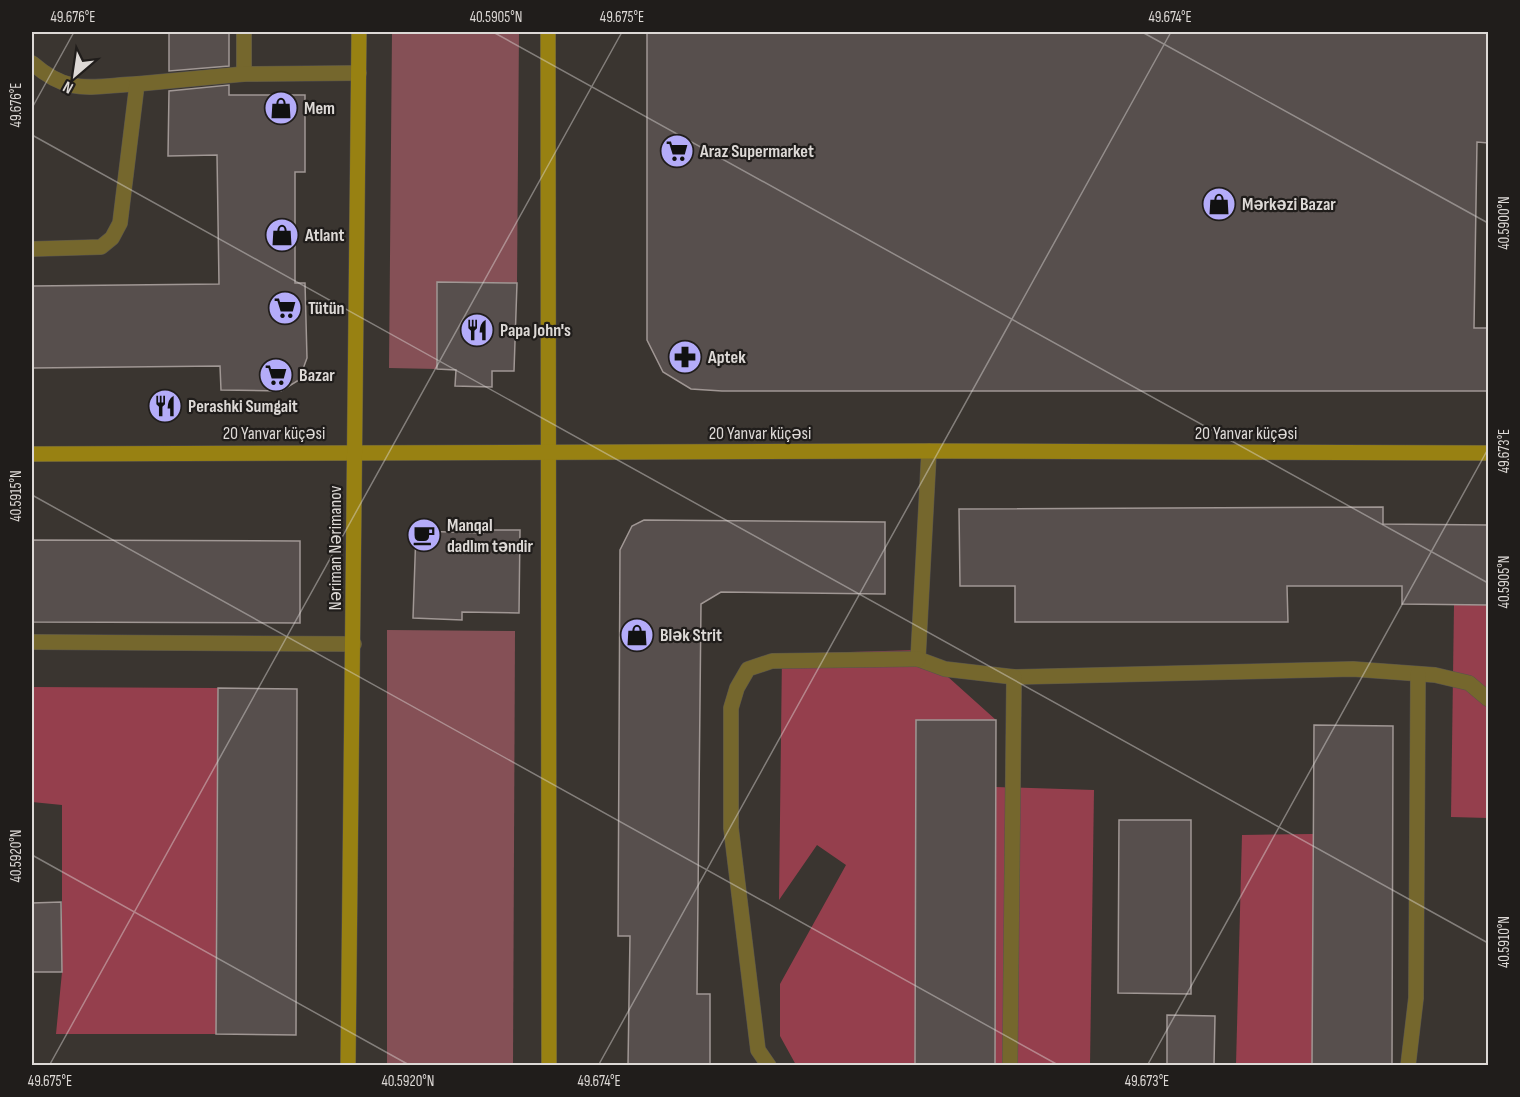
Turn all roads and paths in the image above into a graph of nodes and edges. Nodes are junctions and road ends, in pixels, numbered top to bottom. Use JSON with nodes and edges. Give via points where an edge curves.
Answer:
{"nodes":[{"id":1,"x":244,"y":32,"type":"edge"},
{"id":2,"x":359,"y":32,"type":"edge"},
{"id":3,"x":548,"y":32,"type":"edge"},
{"id":4,"x":32,"y":63,"type":"edge"},
{"id":5,"x":359,"y":73,"type":"junction"},
{"id":6,"x":244,"y":74,"type":"junction"},
{"id":7,"x":136,"y":84,"type":"junction"},
{"id":8,"x":32,"y":249,"type":"edge"},
{"id":9,"x":929,"y":451,"type":"junction"},
{"id":10,"x":354,"y":453,"type":"junction"},
{"id":11,"x":1488,"y":453,"type":"edge"},
{"id":12,"x":32,"y":454,"type":"edge"},
{"id":13,"x":548,"y":454,"type":"junction"},
{"id":14,"x":32,"y":642,"type":"edge"},
{"id":15,"x":354,"y":644,"type":"junction"},
{"id":16,"x":918,"y":659,"type":"junction"},
{"id":17,"x":1418,"y":674,"type":"junction"},
{"id":18,"x":1014,"y":677,"type":"junction"},
{"id":19,"x":1488,"y":699,"type":"edge"},
{"id":20,"x":348,"y":1065,"type":"edge"},
{"id":21,"x":549,"y":1065,"type":"edge"},
{"id":22,"x":769,"y":1065,"type":"edge"},
{"id":23,"x":1010,"y":1065,"type":"edge"},
{"id":24,"x":1408,"y":1065,"type":"edge"}],
"edges":[{"from":1,"to":6,"type":"lane"},
{"from":2,"to":5,"type":"main road","name":"Nəriman Nərimanov"},
{"from":3,"to":13,"type":"main road"},
{"from":4,"to":7,"type":"lane","via":[[46,76],[70,87]]},
{"from":5,"to":6,"type":"lane"},
{"from":5,"to":10,"type":"main road","name":"Nəriman Nərimanov"},
{"from":6,"to":7,"type":"lane"},
{"from":7,"to":8,"type":"lane","via":[[120,223],[112,238],[101,247]]},
{"from":9,"to":11,"type":"main road","name":"20 Yanvar küçəsi"},
{"from":9,"to":13,"type":"main road","name":"20 Yanvar küçəsi"},
{"from":9,"to":16,"type":"lane"},
{"from":10,"to":12,"type":"main road","name":"20 Yanvar küçəsi"},
{"from":10,"to":13,"type":"main road","name":"20 Yanvar küçəsi"},
{"from":10,"to":15,"type":"main road","name":"Nəriman Nərimanov"},
{"from":13,"to":21,"type":"main road"},
{"from":14,"to":15,"type":"lane"},
{"from":15,"to":20,"type":"main road","name":"Nəriman Nərimanov"},
{"from":16,"to":18,"type":"lane","via":[[945,669]]},
{"from":16,"to":22,"type":"lane","via":[[759,663],[748,669],[737,688],[732,708],[731,828],[758,1050]]},
{"from":17,"to":18,"type":"lane","via":[[1353,669]]},
{"from":17,"to":19,"type":"lane","via":[[1469,683]]},
{"from":17,"to":24,"type":"lane","via":[[1416,998]]},
{"from":18,"to":23,"type":"lane"}]}
